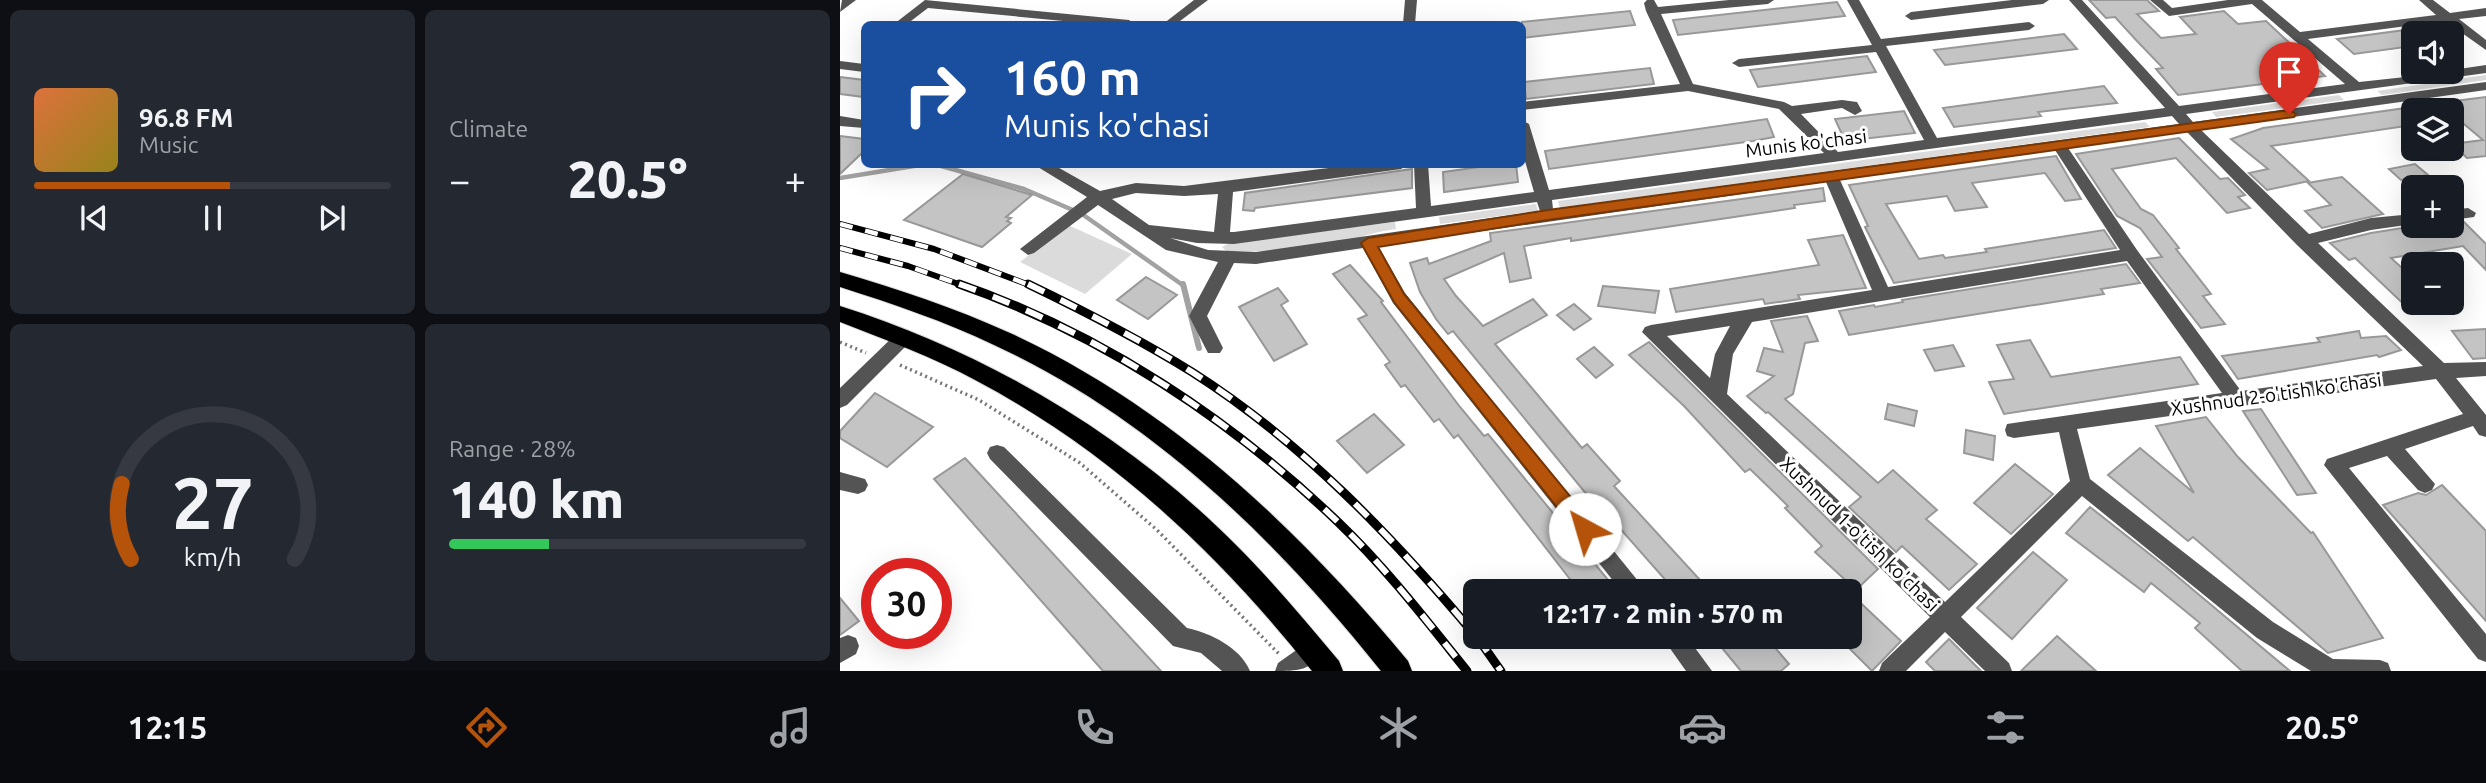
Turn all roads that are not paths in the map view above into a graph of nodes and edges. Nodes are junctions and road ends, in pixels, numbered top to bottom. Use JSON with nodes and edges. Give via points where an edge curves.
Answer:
{"nodes":[{"id":1,"x":850,"y":0,"type":"edge"},
{"id":2,"x":990,"y":0,"type":"edge"},
{"id":3,"x":1202,"y":0,"type":"edge"},
{"id":4,"x":1411,"y":0,"type":"edge"},
{"id":5,"x":1768,"y":0,"type":"edge"},
{"id":6,"x":1853,"y":0,"type":"edge"},
{"id":7,"x":2042,"y":0,"type":"edge"},
{"id":8,"x":2076,"y":0,"type":"edge"},
{"id":9,"x":2156,"y":0,"type":"edge"},
{"id":10,"x":2255,"y":0,"type":"edge"},
{"id":11,"x":2425,"y":0,"type":"edge"},
{"id":12,"x":1651,"y":6,"type":"edge"},
{"id":13,"x":840,"y":8,"type":"edge"},
{"id":14,"x":979,"y":10,"type":"junction"},
{"id":15,"x":2486,"y":12,"type":"edge"},
{"id":16,"x":1911,"y":16,"type":"dead end"},
{"id":17,"x":2448,"y":17,"type":"junction"},
{"id":18,"x":904,"y":21,"type":"edge"},
{"id":19,"x":1097,"y":21,"type":"edge"},
{"id":20,"x":1173,"y":21,"type":"edge"},
{"id":21,"x":1409,"y":21,"type":"edge"},
{"id":22,"x":2029,"y":26,"type":"dead end"},
{"id":23,"x":2298,"y":36,"type":"junction"},
{"id":24,"x":1880,"y":46,"type":"junction"},
{"id":25,"x":2486,"y":46,"type":"edge"},
{"id":26,"x":1739,"y":63,"type":"dead end"},
{"id":27,"x":840,"y":65,"type":"edge"},
{"id":28,"x":861,"y":68,"type":"edge"},
{"id":29,"x":2486,"y":69,"type":"edge"},
{"id":30,"x":2486,"y":86,"type":"edge"},
{"id":31,"x":1688,"y":87,"type":"junction"},
{"id":32,"x":2351,"y":88,"type":"junction"},
{"id":33,"x":2362,"y":104,"type":"junction"},
{"id":34,"x":1526,"y":106,"type":"edge"},
{"id":35,"x":1790,"y":111,"type":"junction"},
{"id":36,"x":1855,"y":111,"type":"dead end"},
{"id":37,"x":2179,"y":113,"type":"junction"},
{"id":38,"x":840,"y":121,"type":"edge"},
{"id":39,"x":861,"y":124,"type":"edge"},
{"id":40,"x":2193,"y":128,"type":"junction"},
{"id":41,"x":1934,"y":145,"type":"junction"},
{"id":42,"x":2060,"y":147,"type":"junction"},
{"id":43,"x":1526,"y":148,"type":"edge"},
{"id":44,"x":1833,"y":158,"type":"junction"},
{"id":45,"x":1047,"y":168,"type":"edge"},
{"id":46,"x":1372,"y":168,"type":"edge"},
{"id":47,"x":1422,"y":168,"type":"edge"},
{"id":48,"x":1831,"y":176,"type":"junction"},
{"id":49,"x":1226,"y":188,"type":"junction"},
{"id":50,"x":1098,"y":197,"type":"junction"},
{"id":51,"x":1544,"y":197,"type":"junction"},
{"id":52,"x":1418,"y":214,"type":"junction"},
{"id":53,"x":1548,"y":215,"type":"junction"},
{"id":54,"x":2401,"y":220,"type":"edge"},
{"id":55,"x":1131,"y":221,"type":"junction"},
{"id":56,"x":1413,"y":236,"type":"junction"},
{"id":57,"x":1221,"y":238,"type":"junction"},
{"id":58,"x":2303,"y":241,"type":"junction"},
{"id":59,"x":1368,"y":243,"type":"junction"},
{"id":60,"x":1028,"y":249,"type":"dead end"},
{"id":61,"x":2131,"y":254,"type":"junction"},
{"id":62,"x":1228,"y":258,"type":"junction"},
{"id":63,"x":840,"y":279,"type":"edge"},
{"id":64,"x":1883,"y":295,"type":"junction"},
{"id":65,"x":840,"y":314,"type":"edge"},
{"id":66,"x":1746,"y":316,"type":"junction"},
{"id":67,"x":904,"y":337,"type":"junction"},
{"id":68,"x":1214,"y":348,"type":"dead end"},
{"id":69,"x":2486,"y":369,"type":"edge"},
{"id":70,"x":2440,"y":371,"type":"junction"},
{"id":71,"x":1718,"y":397,"type":"junction"},
{"id":72,"x":840,"y":400,"type":"edge"},
{"id":73,"x":2237,"y":400,"type":"junction"},
{"id":74,"x":2066,"y":422,"type":"junction"},
{"id":75,"x":2481,"y":423,"type":"edge"},
{"id":76,"x":2014,"y":430,"type":"dead end"},
{"id":77,"x":2390,"y":446,"type":"junction"},
{"id":78,"x":998,"y":453,"type":"dead end"},
{"id":79,"x":2425,"y":484,"type":"dead end"},
{"id":80,"x":2081,"y":485,"type":"junction"},
{"id":81,"x":1626,"y":579,"type":"edge"},
{"id":82,"x":1944,"y":616,"type":"junction"},
{"id":83,"x":1312,"y":649,"type":"junction"},
{"id":84,"x":1683,"y":649,"type":"edge"},
{"id":85,"x":2486,"y":651,"type":"edge"},
{"id":86,"x":1228,"y":668,"type":"edge"},
{"id":87,"x":1289,"y":668,"type":"edge"},
{"id":88,"x":1329,"y":671,"type":"edge"},
{"id":89,"x":1398,"y":671,"type":"edge"},
{"id":90,"x":1701,"y":671,"type":"edge"},
{"id":91,"x":1890,"y":671,"type":"edge"},
{"id":92,"x":2001,"y":671,"type":"edge"},
{"id":93,"x":2380,"y":671,"type":"edge"}],
"edges":[{"from":1,"to":13,"type":"street"},
{"from":2,"to":14,"type":"street"},
{"from":3,"to":20,"type":"street"},
{"from":4,"to":21,"type":"street"},
{"from":5,"to":12,"type":"street"},
{"from":6,"to":24,"type":"street"},
{"from":7,"to":16,"type":"street"},
{"from":8,"to":37,"type":"street"},
{"from":9,"to":10,"type":"street","via":[[2169,12]]},
{"from":10,"to":23,"type":"street"},
{"from":11,"to":17,"type":"street"},
{"from":12,"to":31,"type":"street"},
{"from":14,"to":18,"type":"street","via":[[925,4]]},
{"from":14,"to":19,"type":"street"},
{"from":15,"to":17,"type":"street"},
{"from":17,"to":23,"type":"street"},
{"from":17,"to":25,"type":"street"},
{"from":22,"to":24,"type":"street"},
{"from":23,"to":32,"type":"street"},
{"from":24,"to":26,"type":"street"},
{"from":24,"to":41,"type":"street"},
{"from":27,"to":28,"type":"street"},
{"from":29,"to":32,"type":"street","name":"Munis ko'chasi"},
{"from":30,"to":33,"type":"street","name":"Munis ko'chasi"},
{"from":31,"to":34,"type":"street"},
{"from":31,"to":35,"type":"street"},
{"from":32,"to":33,"type":"street"},
{"from":32,"to":37,"type":"street","name":"Munis ko'chasi"},
{"from":33,"to":40,"type":"street","name":"Munis ko'chasi"},
{"from":35,"to":36,"type":"street","via":[[1842,104],[1852,105]]},
{"from":35,"to":44,"type":"street"},
{"from":37,"to":40,"type":"street"},
{"from":37,"to":41,"type":"street","name":"Munis ko'chasi"},
{"from":38,"to":39,"type":"street"},
{"from":40,"to":42,"type":"street","name":"Munis ko'chasi"},
{"from":40,"to":58,"type":"street"},
{"from":41,"to":44,"type":"street","name":"Munis ko'chasi"},
{"from":42,"to":48,"type":"street","name":"Munis ko'chasi"},
{"from":42,"to":61,"type":"street"},
{"from":43,"to":51,"type":"street"},
{"from":44,"to":51,"type":"street","name":"Munis ko'chasi"},
{"from":45,"to":50,"type":"street","name":"Munis ko'chasi"},
{"from":46,"to":49,"type":"street"},
{"from":47,"to":52,"type":"street"},
{"from":48,"to":53,"type":"street","name":"Munis ko'chasi"},
{"from":48,"to":64,"type":"street"},
{"from":49,"to":50,"type":"street","via":[[1136,188]]},
{"from":49,"to":57,"type":"street"},
{"from":50,"to":55,"type":"street","name":"Munis ko'chasi"},
{"from":50,"to":60,"type":"street"},
{"from":51,"to":52,"type":"street","name":"Munis ko'chasi"},
{"from":51,"to":53,"type":"street"},
{"from":52,"to":56,"type":"street"},
{"from":52,"to":57,"type":"street","name":"Munis ko'chasi"},
{"from":53,"to":56,"type":"street","name":"Munis ko'chasi"},
{"from":54,"to":58,"type":"street"},
{"from":55,"to":57,"type":"street","name":"Munis ko'chasi","via":[[1173,233]]},
{"from":55,"to":62,"type":"street","name":"Munis ko'chasi","via":[[1172,246]]},
{"from":56,"to":59,"type":"street","name":"Munis ko'chasi"},
{"from":58,"to":70,"type":"street"},
{"from":59,"to":62,"type":"street","name":"Munis ko'chasi","via":[[1284,256]]},
{"from":59,"to":81,"type":"street","via":[[1399,298]]},
{"from":61,"to":64,"type":"street","name":"Xushnud 1-o'tish ko'chasi"},
{"from":61,"to":73,"type":"street"},
{"from":62,"to":68,"type":"street","via":[[1198,316]]},
{"from":63,"to":89,"type":"highway","via":[[990,333],[1139,417],[1277,534],[1352,613]]},
{"from":64,"to":66,"type":"street","name":"Xushnud 1-o'tish ko'chasi"},
{"from":65,"to":67,"type":"highway"},
{"from":66,"to":71,"type":"street","via":[[1731,335],[1718,372]]},
{"from":66,"to":71,"type":"street","name":"Xushnud 1-o'tish ko'chasi","via":[[1651,332]]},
{"from":67,"to":72,"type":"street"},
{"from":67,"to":83,"type":"highway","via":[[1037,402],[1140,473],[1214,540]]},
{"from":69,"to":70,"type":"street","name":"Xushnud 2-o'tish ko'chasi"},
{"from":70,"to":73,"type":"street","name":"Xushnud 2-o'tish ko'chasi"},
{"from":70,"to":75,"type":"street"},
{"from":71,"to":82,"type":"street","name":"Xushnud 1-o'tish ko'chasi"},
{"from":73,"to":74,"type":"street","name":"Xushnud 2-o'tish ko'chasi"},
{"from":74,"to":76,"type":"street","name":"Xushnud 2-o'tish ko'chasi"},
{"from":74,"to":80,"type":"street"},
{"from":75,"to":77,"type":"street"},
{"from":77,"to":79,"type":"street"},
{"from":77,"to":85,"type":"street","via":[[2333,465]]},
{"from":78,"to":86,"type":"street","via":[[1181,638],[1206,643]]},
{"from":80,"to":82,"type":"street"},
{"from":80,"to":93,"type":"street","via":[[2265,630],[2330,670]]},
{"from":82,"to":91,"type":"street"},
{"from":82,"to":92,"type":"street","name":"Xushnud 1-o'tish ko'chasi"},
{"from":83,"to":87,"type":"street"},
{"from":83,"to":88,"type":"highway"},
{"from":84,"to":90,"type":"street"}]}
